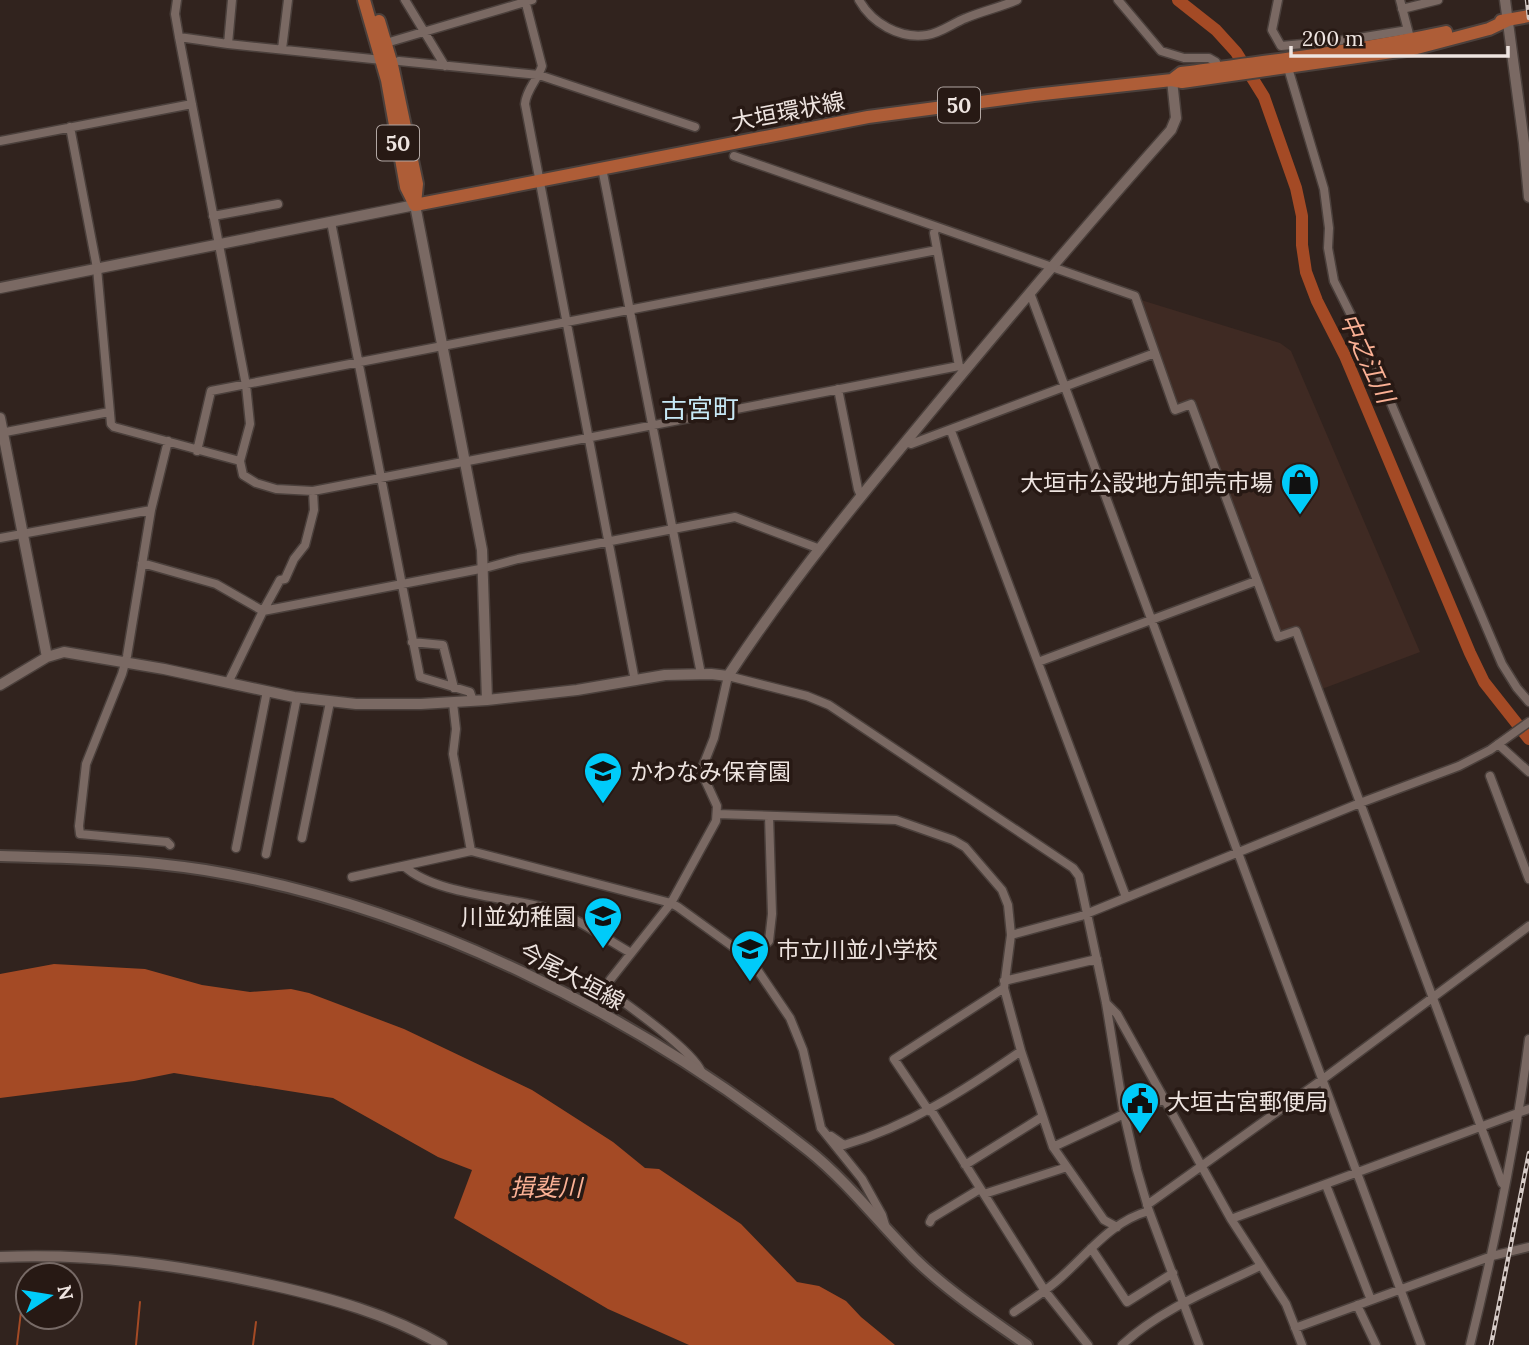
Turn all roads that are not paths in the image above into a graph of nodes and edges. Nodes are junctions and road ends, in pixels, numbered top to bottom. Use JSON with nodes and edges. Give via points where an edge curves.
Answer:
{"nodes":[{"id":1,"x":177,"y":0,"type":"edge"},
{"id":2,"x":232,"y":0,"type":"edge"},
{"id":3,"x":288,"y":0,"type":"edge"},
{"id":4,"x":364,"y":0,"type":"edge"},
{"id":5,"x":373,"y":0,"type":"edge"},
{"id":6,"x":405,"y":0,"type":"edge"},
{"id":7,"x":859,"y":0,"type":"edge"},
{"id":8,"x":1017,"y":0,"type":"edge"},
{"id":9,"x":1118,"y":0,"type":"edge"},
{"id":10,"x":1278,"y":0,"type":"edge"},
{"id":11,"x":1438,"y":0,"type":"edge"},
{"id":12,"x":1505,"y":0,"type":"edge"},
{"id":13,"x":528,"y":1,"type":"edge"},
{"id":14,"x":1401,"y":4,"type":"edge"},
{"id":15,"x":1529,"y":16,"type":"edge"},
{"id":16,"x":1508,"y":20,"type":"junction"},
{"id":17,"x":424,"y":32,"type":"junction"},
{"id":18,"x":1409,"y":35,"type":"junction"},
{"id":19,"x":179,"y":39,"type":"junction"},
{"id":20,"x":386,"y":43,"type":"junction"},
{"id":21,"x":228,"y":44,"type":"junction"},
{"id":22,"x":282,"y":49,"type":"junction"},
{"id":23,"x":389,"y":62,"type":"junction"},
{"id":24,"x":444,"y":66,"type":"junction"},
{"id":25,"x":1282,"y":66,"type":"junction"},
{"id":26,"x":1223,"y":70,"type":"junction"},
{"id":27,"x":538,"y":78,"type":"junction"},
{"id":28,"x":1172,"y":80,"type":"junction"},
{"id":29,"x":192,"y":104,"type":"junction"},
{"id":30,"x":70,"y":127,"type":"junction"},
{"id":31,"x":695,"y":127,"type":"dead end"},
{"id":32,"x":0,"y":141,"type":"edge"},
{"id":33,"x":1527,"y":143,"type":"edge"},
{"id":34,"x":734,"y":156,"type":"dead end"},
{"id":35,"x":602,"y":169,"type":"junction"},
{"id":36,"x":538,"y":180,"type":"junction"},
{"id":37,"x":1529,"y":197,"type":"edge"},
{"id":38,"x":278,"y":204,"type":"dead end"},
{"id":39,"x":415,"y":205,"type":"junction"},
{"id":40,"x":214,"y":216,"type":"junction"},
{"id":41,"x":331,"y":222,"type":"junction"},
{"id":42,"x":936,"y":227,"type":"junction"},
{"id":43,"x":219,"y":244,"type":"junction"},
{"id":44,"x":937,"y":250,"type":"junction"},
{"id":45,"x":1052,"y":266,"type":"junction"},
{"id":46,"x":97,"y":268,"type":"junction"},
{"id":47,"x":0,"y":288,"type":"edge"},
{"id":48,"x":1030,"y":292,"type":"junction"},
{"id":49,"x":630,"y":311,"type":"junction"},
{"id":50,"x":566,"y":323,"type":"junction"},
{"id":51,"x":442,"y":347,"type":"junction"},
{"id":52,"x":1155,"y":353,"type":"junction"},
{"id":53,"x":358,"y":364,"type":"junction"},
{"id":54,"x":962,"y":368,"type":"junction"},
{"id":55,"x":246,"y":385,"type":"junction"},
{"id":56,"x":1065,"y":387,"type":"junction"},
{"id":57,"x":838,"y":389,"type":"junction"},
{"id":58,"x":109,"y":412,"type":"junction"},
{"id":59,"x":0,"y":418,"type":"edge"},
{"id":60,"x":651,"y":426,"type":"junction"},
{"id":61,"x":951,"y":431,"type":"junction"},
{"id":62,"x":1,"y":432,"type":"edge"},
{"id":63,"x":589,"y":437,"type":"junction"},
{"id":64,"x":168,"y":441,"type":"junction"},
{"id":65,"x":905,"y":442,"type":"junction"},
{"id":66,"x":197,"y":451,"type":"junction"},
{"id":67,"x":240,"y":461,"type":"junction"},
{"id":68,"x":465,"y":462,"type":"junction"},
{"id":69,"x":380,"y":478,"type":"junction"},
{"id":70,"x":313,"y":491,"type":"junction"},
{"id":71,"x":861,"y":496,"type":"junction"},
{"id":72,"x":150,"y":510,"type":"junction"},
{"id":73,"x":672,"y":529,"type":"junction"},
{"id":74,"x":22,"y":534,"type":"junction"},
{"id":75,"x":0,"y":538,"type":"edge"},
{"id":76,"x":609,"y":540,"type":"junction"},
{"id":77,"x":820,"y":549,"type":"junction"},
{"id":78,"x":142,"y":563,"type":"junction"},
{"id":79,"x":485,"y":568,"type":"junction"},
{"id":80,"x":1256,"y":581,"type":"junction"},
{"id":81,"x":401,"y":584,"type":"junction"},
{"id":82,"x":263,"y":611,"type":"junction"},
{"id":83,"x":1152,"y":620,"type":"junction"},
{"id":84,"x":412,"y":642,"type":"junction"},
{"id":85,"x":47,"y":657,"type":"junction"},
{"id":86,"x":124,"y":662,"type":"junction"},
{"id":87,"x":1038,"y":662,"type":"junction"},
{"id":88,"x":701,"y":674,"type":"junction"},
{"id":89,"x":728,"y":676,"type":"junction"},
{"id":90,"x":635,"y":681,"type":"junction"},
{"id":91,"x":228,"y":683,"type":"junction"},
{"id":92,"x":0,"y":685,"type":"edge"},
{"id":93,"x":454,"y":688,"type":"junction"},
{"id":94,"x":267,"y":691,"type":"junction"},
{"id":95,"x":298,"y":697,"type":"junction"},
{"id":96,"x":487,"y":700,"type":"junction"},
{"id":97,"x":473,"y":701,"type":"junction"},
{"id":98,"x":330,"y":702,"type":"junction"},
{"id":99,"x":1529,"y":702,"type":"edge"},
{"id":100,"x":453,"y":703,"type":"junction"},
{"id":101,"x":1529,"y":722,"type":"edge"},
{"id":102,"x":1501,"y":742,"type":"junction"},
{"id":103,"x":1529,"y":772,"type":"edge"},
{"id":104,"x":1490,"y":776,"type":"dead end"},
{"id":105,"x":1360,"y":803,"type":"junction"},
{"id":106,"x":717,"y":814,"type":"junction"},
{"id":107,"x":769,"y":816,"type":"junction"},
{"id":108,"x":302,"y":838,"type":"dead end"},
{"id":109,"x":170,"y":845,"type":"dead end"},
{"id":110,"x":236,"y":848,"type":"dead end"},
{"id":111,"x":471,"y":851,"type":"junction"},
{"id":112,"x":1237,"y":852,"type":"junction"},
{"id":113,"x":266,"y":854,"type":"dead end"},
{"id":114,"x":0,"y":856,"type":"edge"},
{"id":115,"x":404,"y":866,"type":"junction"},
{"id":116,"x":352,"y":877,"type":"dead end"},
{"id":117,"x":1529,"y":879,"type":"edge"},
{"id":118,"x":1126,"y":897,"type":"junction"},
{"id":119,"x":671,"y":903,"type":"junction"},
{"id":120,"x":1088,"y":913,"type":"junction"},
{"id":121,"x":1529,"y":926,"type":"edge"},
{"id":122,"x":1011,"y":935,"type":"junction"},
{"id":123,"x":631,"y":953,"type":"junction"},
{"id":124,"x":750,"y":958,"type":"junction"},
{"id":125,"x":1097,"y":959,"type":"junction"},
{"id":126,"x":1004,"y":985,"type":"junction"},
{"id":127,"x":1433,"y":997,"type":"junction"},
{"id":128,"x":1106,"y":1003,"type":"junction"},
{"id":129,"x":1529,"y":1039,"type":"edge"},
{"id":130,"x":1021,"y":1051,"type":"junction"},
{"id":131,"x":702,"y":1075,"type":"junction"},
{"id":132,"x":1323,"y":1079,"type":"junction"},
{"id":133,"x":1163,"y":1100,"type":"junction"},
{"id":134,"x":1529,"y":1109,"type":"edge"},
{"id":135,"x":930,"y":1110,"type":"junction"},
{"id":136,"x":1520,"y":1112,"type":"junction"},
{"id":137,"x":1124,"y":1114,"type":"junction"},
{"id":138,"x":1042,"y":1117,"type":"junction"},
{"id":139,"x":1481,"y":1127,"type":"junction"},
{"id":140,"x":821,"y":1128,"type":"junction"},
{"id":141,"x":1053,"y":1147,"type":"junction"},
{"id":142,"x":1200,"y":1165,"type":"junction"},
{"id":143,"x":965,"y":1166,"type":"junction"},
{"id":144,"x":1067,"y":1167,"type":"junction"},
{"id":145,"x":1357,"y":1174,"type":"junction"},
{"id":146,"x":1326,"y":1185,"type":"junction"},
{"id":147,"x":1505,"y":1186,"type":"junction"},
{"id":148,"x":982,"y":1192,"type":"junction"},
{"id":149,"x":1148,"y":1208,"type":"junction"},
{"id":150,"x":1231,"y":1219,"type":"junction"},
{"id":151,"x":930,"y":1222,"type":"dead end"},
{"id":152,"x":1117,"y":1227,"type":"junction"},
{"id":153,"x":886,"y":1228,"type":"junction"},
{"id":154,"x":1529,"y":1247,"type":"edge"},
{"id":155,"x":1091,"y":1248,"type":"junction"},
{"id":156,"x":1492,"y":1255,"type":"junction"},
{"id":157,"x":0,"y":1257,"type":"edge"},
{"id":158,"x":1261,"y":1266,"type":"junction"},
{"id":159,"x":1172,"y":1273,"type":"junction"},
{"id":160,"x":1400,"y":1289,"type":"junction"},
{"id":161,"x":1045,"y":1291,"type":"junction"},
{"id":162,"x":1371,"y":1300,"type":"junction"},
{"id":163,"x":1184,"y":1304,"type":"junction"},
{"id":164,"x":1357,"y":1305,"type":"junction"},
{"id":165,"x":1014,"y":1312,"type":"dead end"},
{"id":166,"x":1295,"y":1328,"type":"junction"},
{"id":167,"x":442,"y":1345,"type":"edge"},
{"id":168,"x":1027,"y":1345,"type":"edge"},
{"id":169,"x":1088,"y":1345,"type":"edge"},
{"id":170,"x":1122,"y":1345,"type":"edge"},
{"id":171,"x":1199,"y":1345,"type":"edge"},
{"id":172,"x":1301,"y":1345,"type":"edge"},
{"id":173,"x":1376,"y":1345,"type":"edge"},
{"id":174,"x":1420,"y":1345,"type":"edge"},
{"id":175,"x":1470,"y":1345,"type":"edge"}],
"edges":[{"from":1,"to":19,"type":"street"},
{"from":2,"to":21,"type":"street"},
{"from":3,"to":22,"type":"street"},
{"from":4,"to":23,"type":"main road","number":"50"},
{"from":5,"to":20,"type":"main road","number":"50"},
{"from":6,"to":17,"type":"street"},
{"from":7,"to":8,"type":"street","via":[[869,16],[888,29],[917,35]]},
{"from":9,"to":26,"type":"street","via":[[1161,51],[1184,58],[1209,58]]},
{"from":10,"to":18,"type":"street","via":[[1272,30],[1281,46]]},
{"from":11,"to":14,"type":"street"},
{"from":12,"to":16,"type":"street"},
{"from":13,"to":17,"type":"street"},
{"from":13,"to":27,"type":"street","via":[[542,66]]},
{"from":14,"to":18,"type":"street"},
{"from":15,"to":16,"type":"main road","name":"大垣環状線","number":"50"},
{"from":16,"to":18,"type":"main road","name":"大垣環状線","number":"50"},
{"from":16,"to":25,"type":"main road","name":"大垣環状線","number":"50","via":[[1413,49]]},
{"from":16,"to":33,"type":"street"},
{"from":17,"to":20,"type":"street"},
{"from":17,"to":24,"type":"street"},
{"from":18,"to":25,"type":"main road","name":"大垣環状線","number":"50"},
{"from":19,"to":21,"type":"street"},
{"from":19,"to":29,"type":"street"},
{"from":20,"to":23,"type":"main road","number":"50"},
{"from":21,"to":22,"type":"street"},
{"from":22,"to":23,"type":"street"},
{"from":23,"to":24,"type":"street"},
{"from":23,"to":39,"type":"main road","number":"50","via":[[406,187]]},
{"from":24,"to":27,"type":"street"},
{"from":25,"to":26,"type":"main road","name":"大垣環状線","number":"50"},
{"from":25,"to":99,"type":"street","via":[[1324,189],[1334,281],[1367,347],[1502,664]]},
{"from":26,"to":28,"type":"main road","name":"大垣環状線","number":"50","via":[[1182,82]]},
{"from":27,"to":31,"type":"street"},
{"from":27,"to":36,"type":"street","via":[[528,90],[525,104]]},
{"from":28,"to":35,"type":"main road","name":"大垣環状線","number":"50","via":[[867,117]]},
{"from":28,"to":45,"type":"street","via":[[1175,124]]},
{"from":29,"to":30,"type":"street"},
{"from":29,"to":40,"type":"street"},
{"from":30,"to":32,"type":"street"},
{"from":30,"to":46,"type":"street"},
{"from":33,"to":37,"type":"street"},
{"from":34,"to":42,"type":"street"},
{"from":35,"to":36,"type":"main road","name":"大垣環状線","number":"50"},
{"from":35,"to":49,"type":"street"},
{"from":36,"to":39,"type":"main road","name":"大垣環状線","number":"50"},
{"from":36,"to":50,"type":"street"},
{"from":38,"to":40,"type":"street"},
{"from":39,"to":41,"type":"street"},
{"from":39,"to":51,"type":"street"},
{"from":40,"to":43,"type":"street"},
{"from":41,"to":43,"type":"street"},
{"from":41,"to":53,"type":"street"},
{"from":42,"to":44,"type":"street"},
{"from":42,"to":45,"type":"street"},
{"from":43,"to":46,"type":"street"},
{"from":43,"to":55,"type":"street"},
{"from":44,"to":49,"type":"street"},
{"from":44,"to":54,"type":"street"},
{"from":45,"to":48,"type":"street"},
{"from":45,"to":52,"type":"street","via":[[1135,296]]},
{"from":46,"to":47,"type":"street"},
{"from":46,"to":58,"type":"street"},
{"from":48,"to":54,"type":"street"},
{"from":48,"to":56,"type":"street"},
{"from":49,"to":50,"type":"street"},
{"from":49,"to":60,"type":"street"},
{"from":50,"to":51,"type":"street"},
{"from":50,"to":63,"type":"street"},
{"from":51,"to":53,"type":"street"},
{"from":51,"to":68,"type":"street"},
{"from":52,"to":56,"type":"street"},
{"from":52,"to":80,"type":"street","via":[[1175,410],[1191,404]]},
{"from":53,"to":55,"type":"street"},
{"from":53,"to":69,"type":"street"},
{"from":54,"to":57,"type":"street"},
{"from":54,"to":65,"type":"street"},
{"from":55,"to":66,"type":"street","via":[[211,391]]},
{"from":55,"to":67,"type":"street","via":[[250,424]]},
{"from":56,"to":61,"type":"street"},
{"from":56,"to":83,"type":"street"},
{"from":57,"to":60,"type":"street"},
{"from":57,"to":71,"type":"street"},
{"from":58,"to":62,"type":"street"},
{"from":58,"to":64,"type":"street","via":[[114,427]]},
{"from":59,"to":62,"type":"street"},
{"from":60,"to":63,"type":"street"},
{"from":60,"to":73,"type":"street"},
{"from":61,"to":65,"type":"street"},
{"from":61,"to":87,"type":"street"},
{"from":62,"to":74,"type":"street"},
{"from":63,"to":68,"type":"street"},
{"from":63,"to":76,"type":"street"},
{"from":64,"to":66,"type":"street"},
{"from":64,"to":72,"type":"street"},
{"from":65,"to":71,"type":"street"},
{"from":66,"to":67,"type":"street"},
{"from":67,"to":70,"type":"street","via":[[243,475],[256,483]]},
{"from":68,"to":69,"type":"street"},
{"from":68,"to":79,"type":"street"},
{"from":69,"to":70,"type":"street"},
{"from":69,"to":81,"type":"street"},
{"from":70,"to":82,"type":"street","via":[[314,510],[302,550]]},
{"from":71,"to":77,"type":"street"},
{"from":72,"to":74,"type":"street"},
{"from":72,"to":78,"type":"street"},
{"from":73,"to":76,"type":"street"},
{"from":73,"to":77,"type":"street","via":[[735,517]]},
{"from":73,"to":88,"type":"street"},
{"from":74,"to":75,"type":"street"},
{"from":74,"to":85,"type":"street"},
{"from":76,"to":79,"type":"street"},
{"from":76,"to":90,"type":"street"},
{"from":77,"to":89,"type":"street"},
{"from":78,"to":82,"type":"street","via":[[216,584]]},
{"from":78,"to":86,"type":"street"},
{"from":79,"to":81,"type":"street"},
{"from":79,"to":96,"type":"street"},
{"from":80,"to":83,"type":"street"},
{"from":80,"to":105,"type":"street","via":[[1278,637],[1296,631]]},
{"from":81,"to":82,"type":"street"},
{"from":81,"to":84,"type":"street"},
{"from":82,"to":91,"type":"street"},
{"from":83,"to":87,"type":"street"},
{"from":83,"to":112,"type":"street"},
{"from":84,"to":93,"type":"street","via":[[420,677]]},
{"from":84,"to":93,"type":"street","via":[[443,645]]},
{"from":85,"to":86,"type":"street","via":[[72,652]]},
{"from":85,"to":92,"type":"street"},
{"from":86,"to":91,"type":"street"},
{"from":86,"to":109,"type":"street","via":[[86,764],[80,834],[135,837]]},
{"from":87,"to":118,"type":"street"},
{"from":88,"to":89,"type":"street"},
{"from":88,"to":90,"type":"street"},
{"from":89,"to":106,"type":"street","via":[[701,771],[718,806]]},
{"from":89,"to":120,"type":"street","via":[[807,696],[863,727],[1073,868]]},
{"from":90,"to":96,"type":"street"},
{"from":91,"to":94,"type":"street"},
{"from":93,"to":97,"type":"street","via":[[470,692]]},
{"from":94,"to":95,"type":"street"},
{"from":94,"to":110,"type":"street"},
{"from":95,"to":98,"type":"street"},
{"from":95,"to":113,"type":"street"},
{"from":96,"to":97,"type":"street"},
{"from":97,"to":100,"type":"street"},
{"from":98,"to":100,"type":"street"},
{"from":98,"to":108,"type":"street"},
{"from":100,"to":111,"type":"street","via":[[453,754]]},
{"from":101,"to":102,"type":"street"},
{"from":102,"to":103,"type":"street"},
{"from":102,"to":105,"type":"street","via":[[1480,756]]},
{"from":104,"to":117,"type":"street"},
{"from":105,"to":112,"type":"street"},
{"from":105,"to":127,"type":"street"},
{"from":106,"to":107,"type":"street"},
{"from":106,"to":119,"type":"street"},
{"from":107,"to":122,"type":"street","via":[[896,820],[953,840],[965,847],[1002,890]]},
{"from":107,"to":124,"type":"street","via":[[769,941]]},
{"from":111,"to":115,"type":"street"},
{"from":111,"to":119,"type":"street"},
{"from":112,"to":118,"type":"street"},
{"from":112,"to":132,"type":"street"},
{"from":114,"to":131,"type":"main road","name":"今尾大垣線","via":[[93,858],[206,870],[372,911],[523,973]]},
{"from":115,"to":116,"type":"street"},
{"from":115,"to":123,"type":"street","via":[[413,875],[463,892],[558,912]]},
{"from":118,"to":120,"type":"street"},
{"from":119,"to":123,"type":"street"},
{"from":119,"to":124,"type":"street"},
{"from":120,"to":122,"type":"street"},
{"from":120,"to":125,"type":"street"},
{"from":121,"to":127,"type":"street"},
{"from":122,"to":126,"type":"street"},
{"from":123,"to":131,"type":"street","via":[[610,980],[611,993],[689,1054]]},
{"from":124,"to":140,"type":"street","via":[[798,1034]]},
{"from":125,"to":126,"type":"street"},
{"from":125,"to":128,"type":"street"},
{"from":126,"to":130,"type":"street"},
{"from":126,"to":135,"type":"street","via":[[894,1059]]},
{"from":127,"to":132,"type":"street"},
{"from":127,"to":139,"type":"street"},
{"from":128,"to":133,"type":"street"},
{"from":128,"to":137,"type":"street"},
{"from":129,"to":136,"type":"street"},
{"from":130,"to":135,"type":"street"},
{"from":130,"to":138,"type":"street"},
{"from":131,"to":153,"type":"main road","name":"今尾大垣線","via":[[809,1151]]},
{"from":132,"to":142,"type":"street"},
{"from":132,"to":145,"type":"street"},
{"from":133,"to":137,"type":"street"},
{"from":133,"to":142,"type":"street"},
{"from":134,"to":136,"type":"street"},
{"from":135,"to":140,"type":"street","via":[[844,1145]]},
{"from":135,"to":143,"type":"street"},
{"from":136,"to":139,"type":"street"},
{"from":136,"to":147,"type":"street"},
{"from":137,"to":141,"type":"street"},
{"from":137,"to":149,"type":"street"},
{"from":138,"to":141,"type":"street"},
{"from":138,"to":143,"type":"street"},
{"from":139,"to":145,"type":"street"},
{"from":139,"to":147,"type":"street"},
{"from":140,"to":153,"type":"street","via":[[862,1179]]},
{"from":141,"to":144,"type":"street"},
{"from":142,"to":149,"type":"street"},
{"from":142,"to":150,"type":"street"},
{"from":143,"to":148,"type":"street"},
{"from":144,"to":148,"type":"street"},
{"from":144,"to":152,"type":"street","via":[[1104,1220]]},
{"from":145,"to":146,"type":"street"},
{"from":145,"to":160,"type":"street"},
{"from":146,"to":150,"type":"street"},
{"from":146,"to":162,"type":"street"},
{"from":147,"to":156,"type":"street"},
{"from":148,"to":151,"type":"street"},
{"from":148,"to":161,"type":"street"},
{"from":149,"to":152,"type":"street"},
{"from":149,"to":159,"type":"street"},
{"from":150,"to":158,"type":"street"},
{"from":152,"to":155,"type":"street"},
{"from":153,"to":168,"type":"main road","name":"今尾大垣線","via":[[942,1284]]},
{"from":154,"to":156,"type":"street"},
{"from":155,"to":159,"type":"street","via":[[1126,1303]]},
{"from":155,"to":161,"type":"street"},
{"from":156,"to":160,"type":"street"},
{"from":156,"to":175,"type":"street"},
{"from":157,"to":167,"type":"street","via":[[84,1256],[231,1276],[379,1315]]},
{"from":158,"to":163,"type":"street"},
{"from":158,"to":166,"type":"street","via":[[1286,1304]]},
{"from":159,"to":163,"type":"street"},
{"from":160,"to":162,"type":"street"},
{"from":160,"to":174,"type":"street"},
{"from":161,"to":165,"type":"street"},
{"from":161,"to":169,"type":"street"},
{"from":162,"to":164,"type":"street"},
{"from":163,"to":170,"type":"street","via":[[1139,1329]]},
{"from":163,"to":171,"type":"street"},
{"from":164,"to":166,"type":"street"},
{"from":164,"to":173,"type":"street"},
{"from":166,"to":172,"type":"street"}]}
